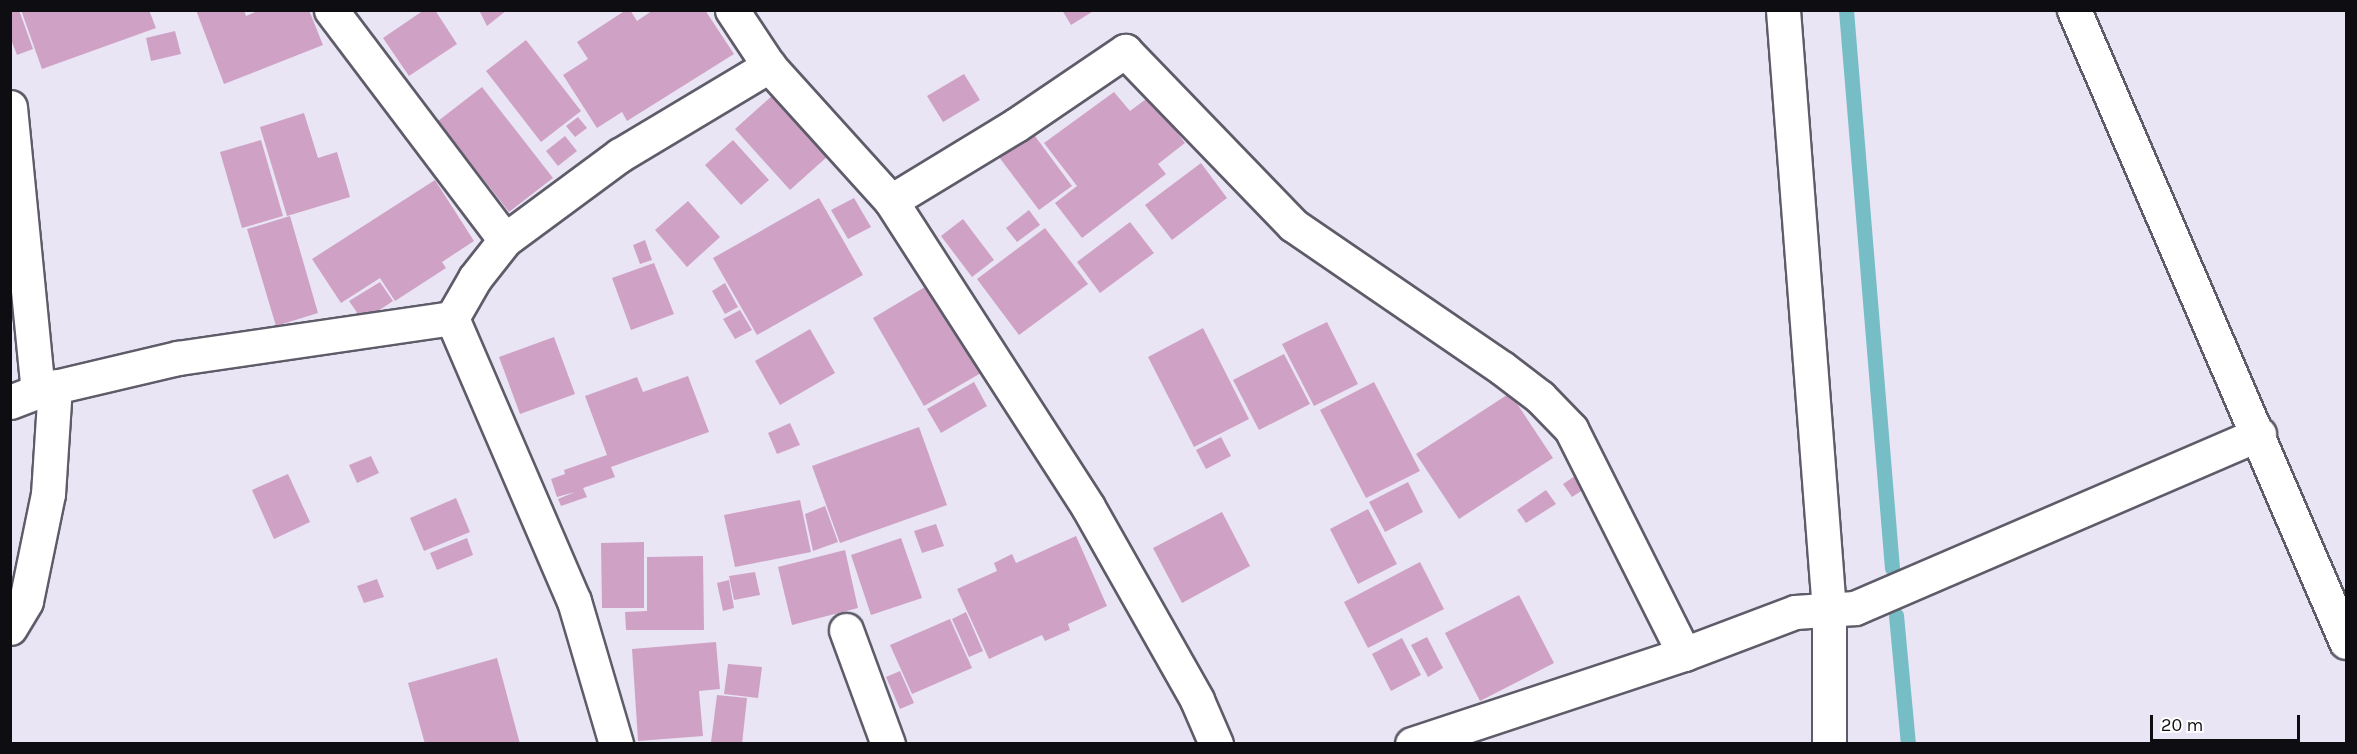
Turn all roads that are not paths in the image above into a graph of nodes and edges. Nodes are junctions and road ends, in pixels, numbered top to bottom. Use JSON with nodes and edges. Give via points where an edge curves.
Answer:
{"nodes":[{"id":1,"x":331,"y":10,"type":"edge"},
{"id":2,"x":732,"y":10,"type":"edge"},
{"id":3,"x":1783,"y":10,"type":"edge"},
{"id":4,"x":2074,"y":10,"type":"edge"},
{"id":5,"x":769,"y":66,"type":"junction"},
{"id":6,"x":10,"y":107,"type":"edge"},
{"id":7,"x":891,"y":201,"type":"junction"},
{"id":8,"x":505,"y":240,"type":"junction"},
{"id":9,"x":452,"y":318,"type":"junction"},
{"id":10,"x":35,"y":393,"type":"edge"},
{"id":11,"x":2259,"y":434,"type":"junction"},
{"id":12,"x":1829,"y":610,"type":"junction"},
{"id":13,"x":10,"y":628,"type":"edge"},
{"id":14,"x":846,"y":630,"type":"dead end"},
{"id":15,"x":2346,"y":642,"type":"edge"},
{"id":16,"x":1684,"y":654,"type":"junction"},
{"id":17,"x":1459,"y":737,"type":"edge"},
{"id":18,"x":616,"y":744,"type":"edge"},
{"id":19,"x":888,"y":744,"type":"edge"},
{"id":20,"x":1216,"y":744,"type":"edge"},
{"id":21,"x":1412,"y":744,"type":"edge"},
{"id":22,"x":1829,"y":744,"type":"edge"}],
"edges":[{"from":1,"to":8,"type":"street"},
{"from":2,"to":5,"type":"street"},
{"from":3,"to":12,"type":"street"},
{"from":4,"to":11,"type":"street"},
{"from":5,"to":7,"type":"street"},
{"from":5,"to":8,"type":"street","via":[[620,155]]},
{"from":6,"to":10,"type":"street"},
{"from":7,"to":16,"type":"street","via":[[1016,126],[1125,51],[1293,225],[1502,368],[1540,397],[1571,429]]},
{"from":7,"to":20,"type":"street","via":[[1088,507],[1197,700]]},
{"from":8,"to":9,"type":"street","via":[[475,278]]},
{"from":9,"to":10,"type":"street","via":[[178,358]]},
{"from":9,"to":18,"type":"street","via":[[574,601]]},
{"from":10,"to":13,"type":"street","via":[[48,494],[26,601]]},
{"from":11,"to":12,"type":"street","via":[[1855,608]]},
{"from":11,"to":15,"type":"street"},
{"from":12,"to":16,"type":"street","via":[[1795,612]]},
{"from":12,"to":22,"type":"street"},
{"from":14,"to":19,"type":"street"},
{"from":16,"to":17,"type":"street"},
{"from":17,"to":21,"type":"street"}]}
